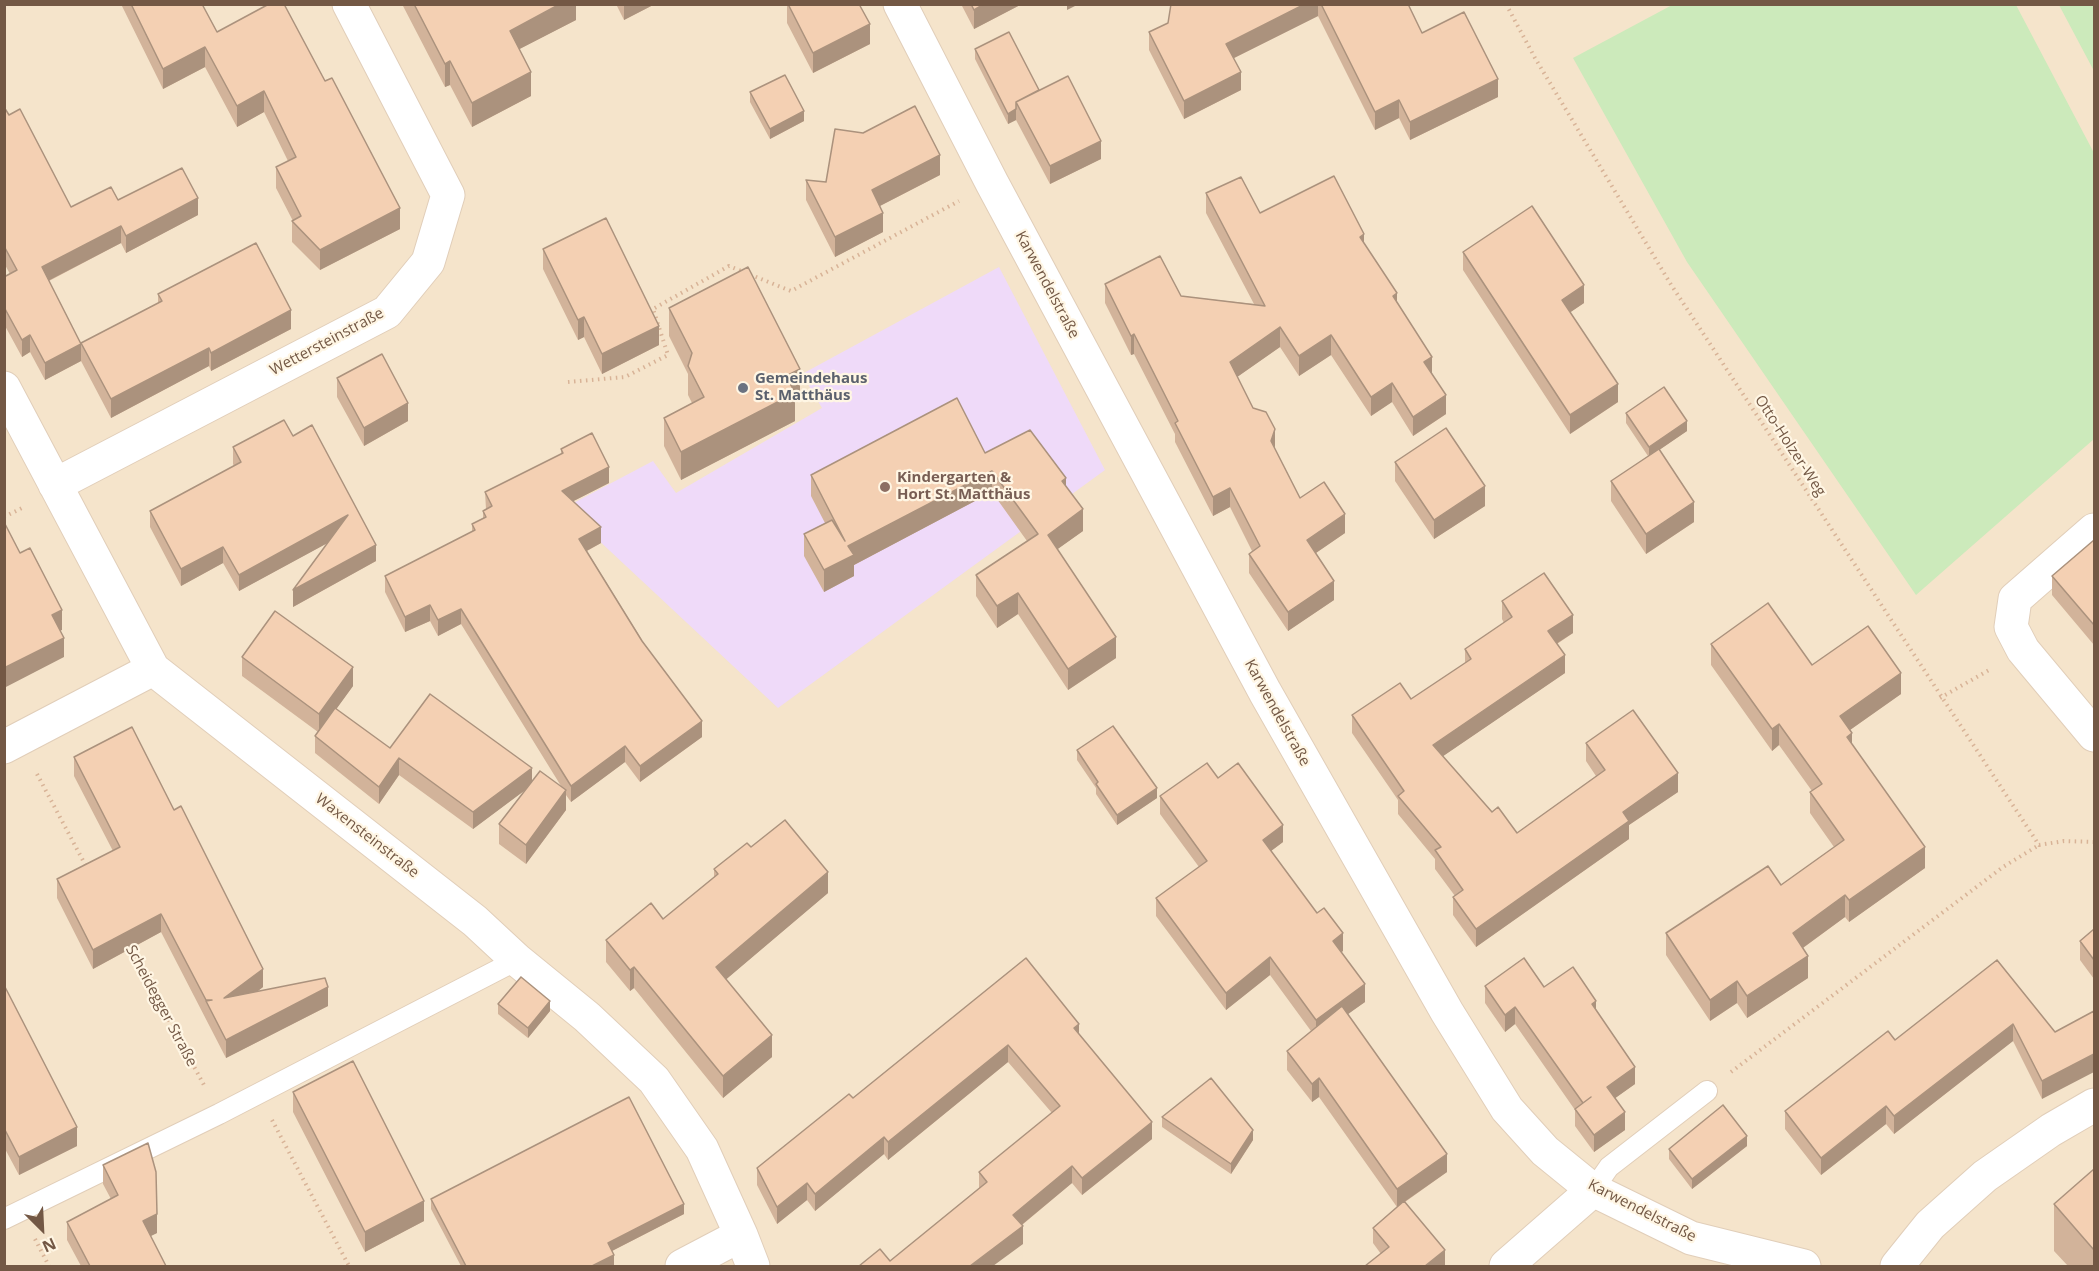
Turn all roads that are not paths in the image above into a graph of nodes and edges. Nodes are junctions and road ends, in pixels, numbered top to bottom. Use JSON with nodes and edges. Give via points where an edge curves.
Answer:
{"nodes":[{"id":1,"x":349,"y":4,"type":"edge"},
{"id":2,"x":900,"y":4,"type":"edge"},
{"id":3,"x":4,"y":388,"type":"edge"},
{"id":4,"x":54,"y":485,"type":"junction"},
{"id":5,"x":2094,"y":530,"type":"edge"},
{"id":6,"x":153,"y":669,"type":"junction"},
{"id":7,"x":2094,"y":735,"type":"edge"},
{"id":8,"x":11,"y":743,"type":"edge"},
{"id":9,"x":517,"y":960,"type":"junction"},
{"id":10,"x":1707,"y":1091,"type":"road end"},
{"id":11,"x":2094,"y":1104,"type":"edge"},
{"id":12,"x":1593,"y":1190,"type":"junction"},
{"id":13,"x":4,"y":1219,"type":"edge"},
{"id":14,"x":741,"y":1235,"type":"junction"},
{"id":15,"x":682,"y":1266,"type":"edge"},
{"id":16,"x":753,"y":1266,"type":"edge"},
{"id":17,"x":1506,"y":1266,"type":"edge"},
{"id":18,"x":1804,"y":1266,"type":"edge"},
{"id":19,"x":1897,"y":1266,"type":"edge"}],
"edges":[{"from":1,"to":4,"type":"street","name":"Wettersteinstraße","via":[[448,195],[428,262],[387,312]]},
{"from":2,"to":12,"type":"street","name":"Karwendelstraße","via":[[1265,692],[1447,1012],[1508,1109],[1545,1151]]},
{"from":3,"to":4,"type":"street","name":"Waxensteinstraße"},
{"from":4,"to":6,"type":"street","name":"Waxensteinstraße"},
{"from":5,"to":7,"type":"street","via":[[2015,599],[2011,627],[2023,650]]},
{"from":6,"to":8,"type":"street"},
{"from":6,"to":9,"type":"street","name":"Waxensteinstraße","via":[[447,899]]},
{"from":9,"to":13,"type":"lane","via":[[219,1114]]},
{"from":9,"to":14,"type":"street","name":"Waxensteinstraße","via":[[587,1017],[654,1080],[702,1149]]},
{"from":10,"to":12,"type":"lane","via":[[1609,1167]]},
{"from":11,"to":19,"type":"street","via":[[1985,1176],[1930,1225]]},
{"from":12,"to":17,"type":"street"},
{"from":12,"to":18,"type":"street","name":"Karwendelstraße","via":[[1691,1238]]},
{"from":14,"to":15,"type":"street"},
{"from":14,"to":16,"type":"street","name":"Waxensteinstraße"}]}
